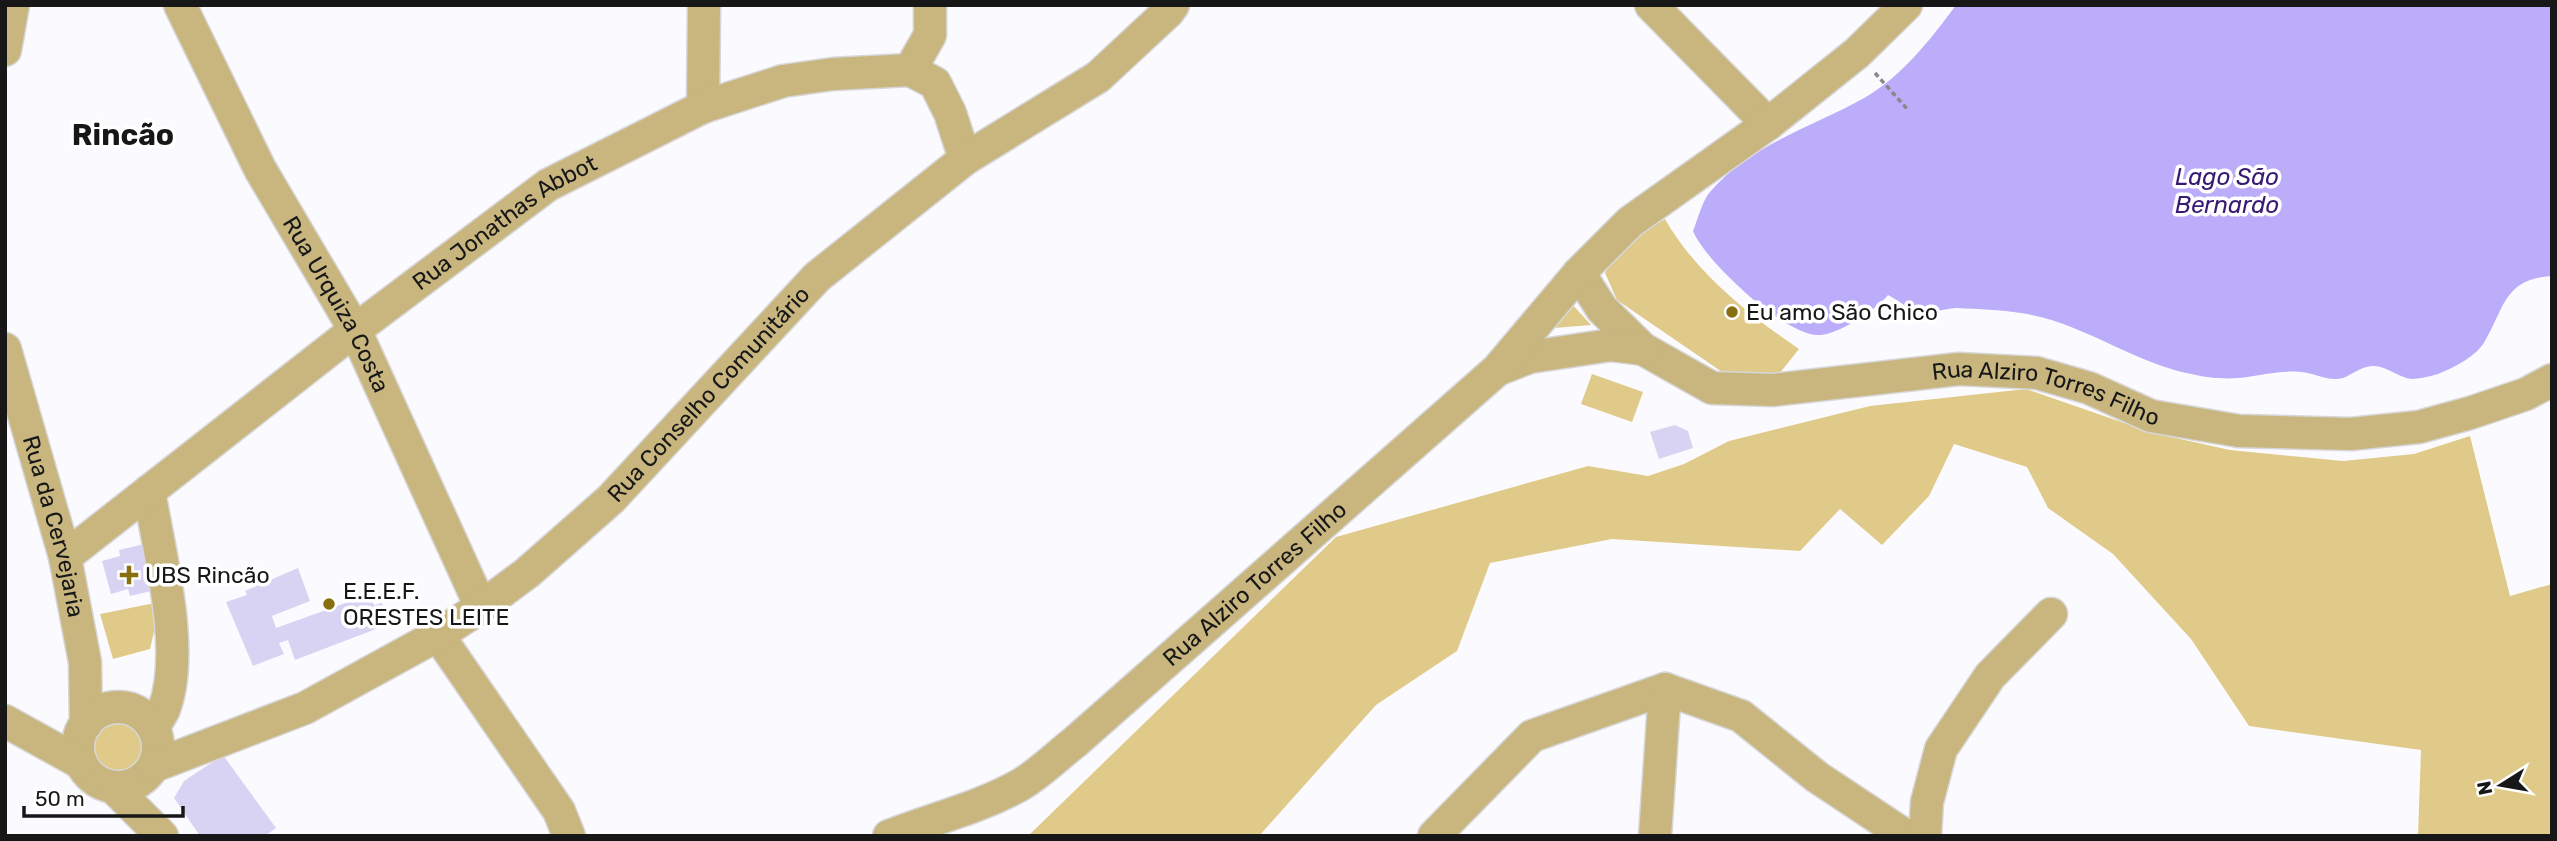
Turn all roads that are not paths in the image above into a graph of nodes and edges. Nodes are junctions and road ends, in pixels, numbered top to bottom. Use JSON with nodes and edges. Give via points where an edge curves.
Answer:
{"nodes":[{"id":1,"x":13,"y":5,"type":"edge"},
{"id":2,"x":180,"y":5,"type":"edge"},
{"id":3,"x":704,"y":5,"type":"edge"},
{"id":4,"x":930,"y":5,"type":"edge"},
{"id":5,"x":1651,"y":5,"type":"edge"},
{"id":6,"x":1906,"y":5,"type":"edge"},
{"id":7,"x":1169,"y":8,"type":"edge"},
{"id":8,"x":5,"y":50,"type":"edge"},
{"id":9,"x":910,"y":70,"type":"junction"},
{"id":10,"x":703,"y":107,"type":"junction"},
{"id":11,"x":1768,"y":124,"type":"junction"},
{"id":12,"x":965,"y":159,"type":"junction"},
{"id":13,"x":1578,"y":273,"type":"junction"},
{"id":14,"x":355,"y":330,"type":"junction"},
{"id":15,"x":5,"y":349,"type":"edge"},
{"id":16,"x":1643,"y":349,"type":"junction"},
{"id":17,"x":1497,"y":370,"type":"junction"},
{"id":18,"x":2552,"y":380,"type":"edge"},
{"id":19,"x":149,"y":491,"type":"junction"},
{"id":20,"x":65,"y":557,"type":"junction"},
{"id":21,"x":481,"y":607,"type":"junction"},
{"id":22,"x":2051,"y":614,"type":"dead end"},
{"id":23,"x":438,"y":635,"type":"junction"},
{"id":24,"x":85,"y":662,"type":"junction"},
{"id":25,"x":1665,"y":688,"type":"junction"},
{"id":26,"x":128,"y":708,"type":"junction"},
{"id":27,"x":11,"y":725,"type":"edge"},
{"id":28,"x":85,"y":726,"type":"junction"},
{"id":29,"x":153,"y":751,"type":"junction"},
{"id":30,"x":81,"y":763,"type":"junction"},
{"id":31,"x":113,"y":787,"type":"junction"},
{"id":32,"x":163,"y":836,"type":"edge"},
{"id":33,"x":569,"y":836,"type":"edge"},
{"id":34,"x":889,"y":836,"type":"edge"},
{"id":35,"x":1434,"y":836,"type":"edge"},
{"id":36,"x":1655,"y":836,"type":"edge"},
{"id":37,"x":1906,"y":836,"type":"edge"},
{"id":38,"x":1925,"y":836,"type":"edge"}],
"edges":[{"from":1,"to":8,"type":"street"},
{"from":2,"to":14,"type":"street","name":"Rua Urquiza Costa","via":[[260,169]]},
{"from":3,"to":10,"type":"street"},
{"from":4,"to":9,"type":"street","via":[[930,35]]},
{"from":5,"to":11,"type":"street"},
{"from":6,"to":11,"type":"street","name":"Rua Alziro Torres Filho","via":[[1857,53]]},
{"from":7,"to":12,"type":"street","name":"Rua Conselho Comunitário","via":[[1098,77]]},
{"from":9,"to":10,"type":"street","name":"Rua Jonathas Abbot","via":[[783,81]]},
{"from":9,"to":12,"type":"street","via":[[935,83]]},
{"from":10,"to":14,"type":"street","name":"Rua Jonathas Abbot","via":[[548,185]]},
{"from":11,"to":13,"type":"street","name":"Rua Alziro Torres Filho","via":[[1630,222]]},
{"from":12,"to":21,"type":"street","name":"Rua Conselho Comunitário","via":[[817,277],[611,499]]},
{"from":13,"to":16,"type":"street","name":"Rua Alziro Torres Filho","via":[[1602,309]]},
{"from":13,"to":17,"type":"street","name":"Rua Alziro Torres Filho"},
{"from":14,"to":19,"type":"street","name":"Rua Jonathas Abbot"},
{"from":14,"to":21,"type":"street","name":"Rua Urquiza Costa"},
{"from":15,"to":20,"type":"street","name":"Rua da Cervejaria"},
{"from":16,"to":17,"type":"street","via":[[1611,345],[1530,357]]},
{"from":16,"to":18,"type":"street","name":"Rua Alziro Torres Filho","via":[[1712,388],[1773,390],[1959,369],[2036,373],[2089,388],[2151,416],[2239,431],[2351,434],[2419,427],[2526,394]]},
{"from":17,"to":34,"type":"street","name":"Rua Alziro Torres Filho","via":[[1075,742],[1021,784],[975,806]]},
{"from":19,"to":20,"type":"street","name":"Rua Jonathas Abbot"},
{"from":19,"to":29,"type":"street","via":[[173,645]]},
{"from":20,"to":24,"type":"street","name":"Rua da Cervejaria"},
{"from":21,"to":23,"type":"street","name":"Rua Conselho Comunitário"},
{"from":22,"to":38,"type":"street","via":[[1990,676],[1941,749],[1927,802]]},
{"from":23,"to":29,"type":"street","name":"Rua Conselho Comunitário","via":[[305,708],[218,743]]},
{"from":23,"to":33,"type":"street","via":[[559,811]]},
{"from":24,"to":26,"type":"street"},
{"from":24,"to":28,"type":"street","name":"Rua da Cervejaria"},
{"from":25,"to":35,"type":"street","via":[[1532,736]]},
{"from":25,"to":36,"type":"street"},
{"from":25,"to":37,"type":"street","via":[[1741,716],[1817,777]]},
{"from":26,"to":28,"type":"street","via":[[102,710]]},
{"from":26,"to":29,"type":"street","via":[[142,716]]},
{"from":27,"to":28,"type":"street"},
{"from":27,"to":30,"type":"street"},
{"from":28,"to":30,"type":"street","via":[[78,745]]},
{"from":29,"to":31,"type":"street","via":[[134,783]]},
{"from":29,"to":32,"type":"street"},
{"from":30,"to":31,"type":"street","via":[[99,782]]},
{"from":31,"to":32,"type":"street"}]}
